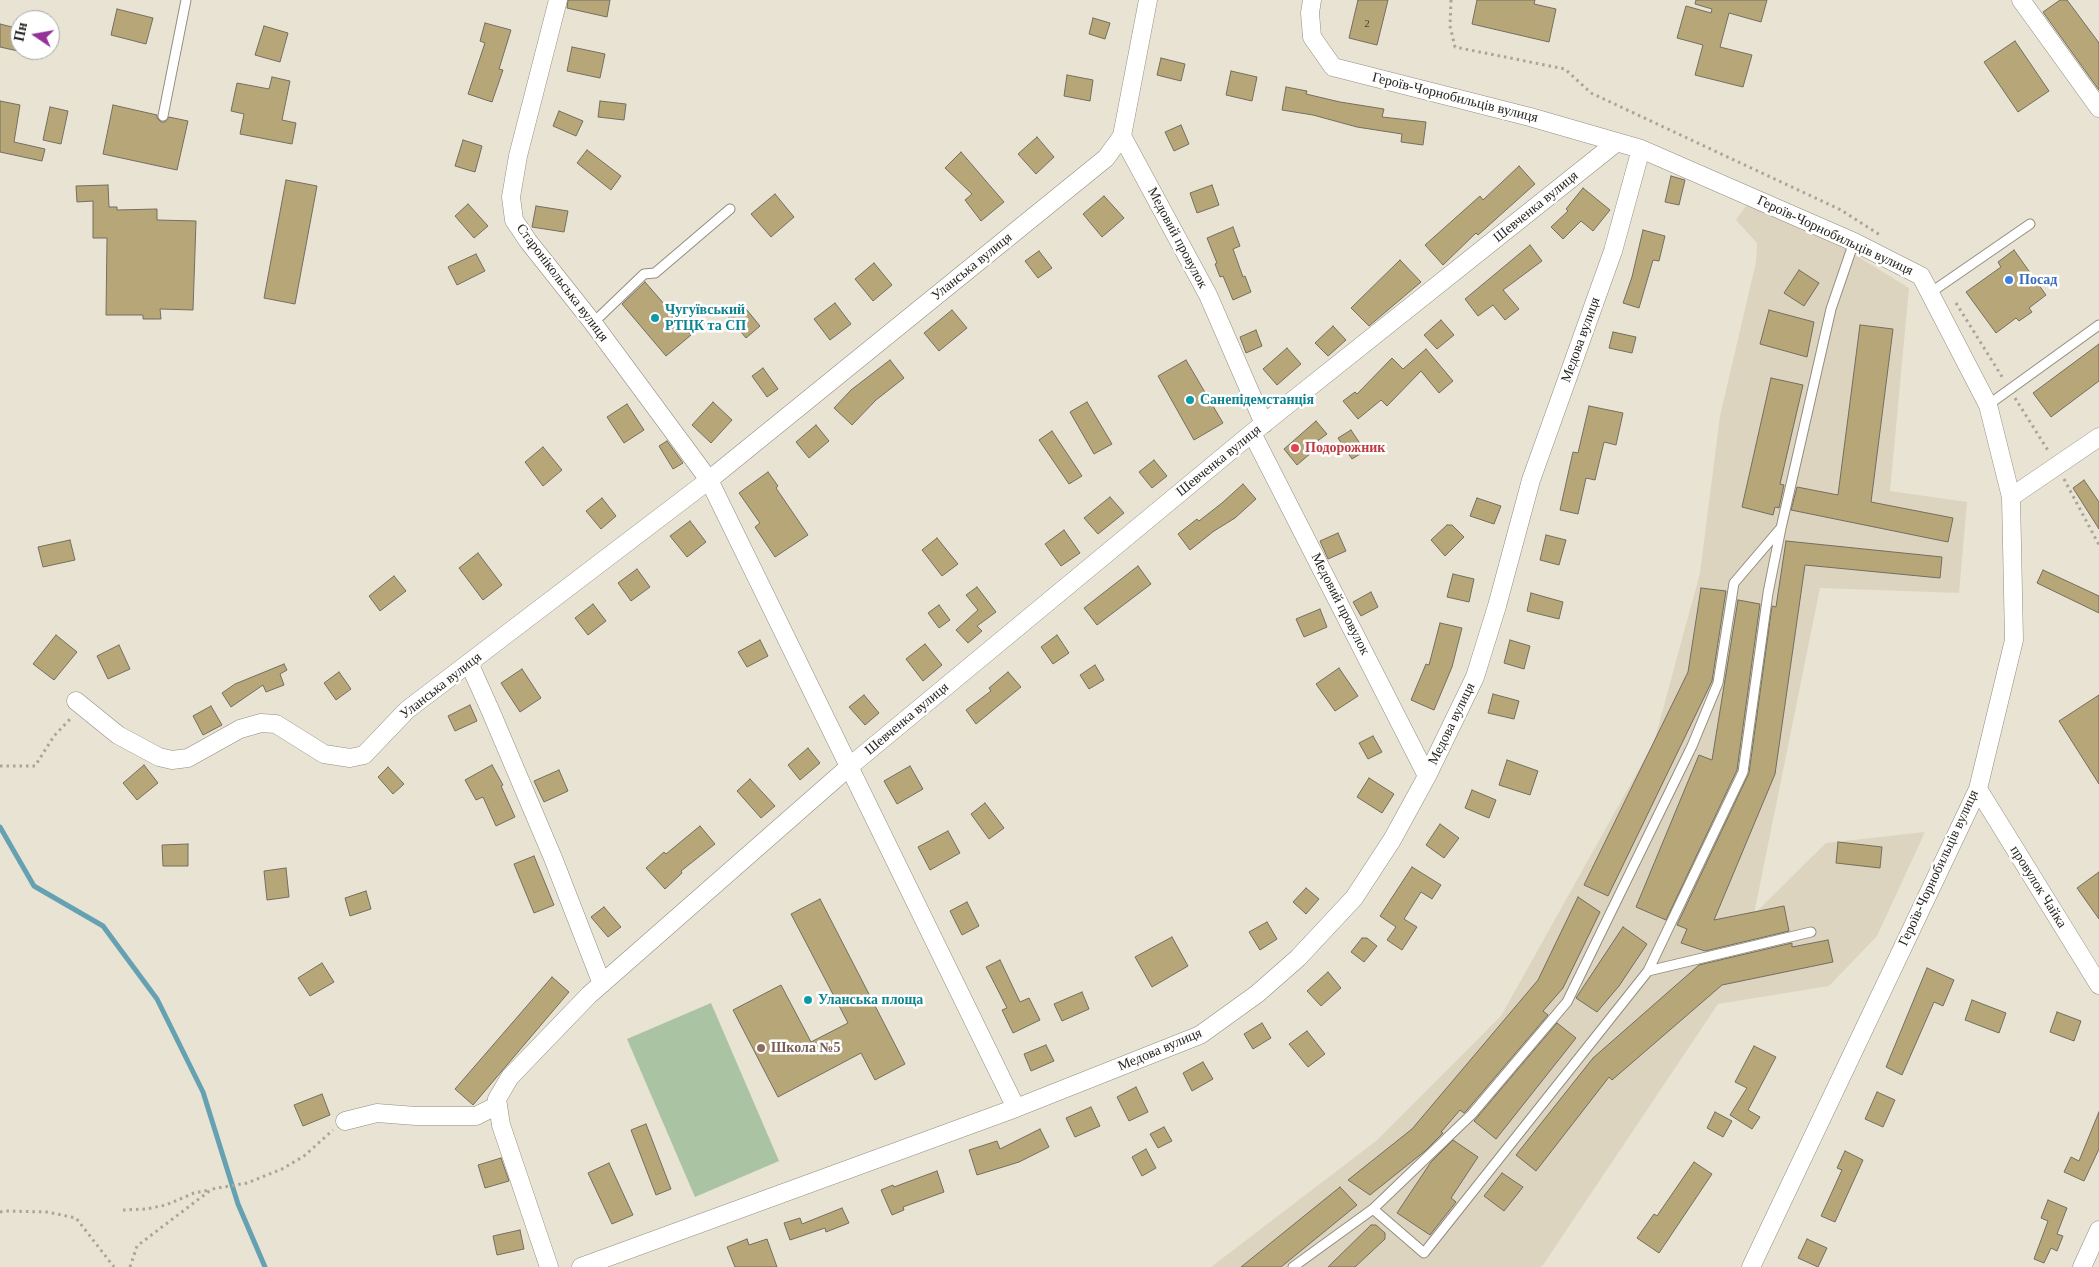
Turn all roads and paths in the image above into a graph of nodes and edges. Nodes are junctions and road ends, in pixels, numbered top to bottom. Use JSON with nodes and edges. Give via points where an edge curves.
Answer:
{"nodes":[{"id":1,"x":186,"y":0,"type":"edge"},
{"id":2,"x":558,"y":0,"type":"edge"},
{"id":3,"x":1148,"y":0,"type":"edge"},
{"id":4,"x":1312,"y":0,"type":"edge"},
{"id":5,"x":2021,"y":0,"type":"edge"},
{"id":6,"x":2099,"y":108,"type":"edge"},
{"id":7,"x":163,"y":116,"type":"dead end"},
{"id":8,"x":1122,"y":136,"type":"junction"},
{"id":9,"x":1617,"y":142,"type":"junction"},
{"id":10,"x":1641,"y":149,"type":"junction"},
{"id":11,"x":730,"y":209,"type":"dead end"},
{"id":12,"x":2030,"y":224,"type":"dead end"},
{"id":13,"x":1854,"y":242,"type":"junction"},
{"id":14,"x":1930,"y":293,"type":"junction"},
{"id":15,"x":592,"y":323,"type":"junction"},
{"id":16,"x":2099,"y":325,"type":"edge"},
{"id":17,"x":1988,"y":405,"type":"junction"},
{"id":18,"x":1258,"y":428,"type":"junction"},
{"id":19,"x":2099,"y":436,"type":"edge"},
{"id":20,"x":709,"y":480,"type":"junction"},
{"id":21,"x":2011,"y":496,"type":"junction"},
{"id":22,"x":1781,"y":528,"type":"junction"},
{"id":23,"x":469,"y":663,"type":"junction"},
{"id":24,"x":79,"y":704,"type":"joint"},
{"id":25,"x":0,"y":766,"type":"edge"},
{"id":26,"x":850,"y":766,"type":"junction"},
{"id":27,"x":1427,"y":776,"type":"junction"},
{"id":28,"x":1978,"y":789,"type":"junction"},
{"id":29,"x":1811,"y":932,"type":"dead end"},
{"id":30,"x":1648,"y":971,"type":"junction"},
{"id":31,"x":602,"y":984,"type":"junction"},
{"id":32,"x":2099,"y":985,"type":"edge"},
{"id":33,"x":498,"y":1105,"type":"junction"},
{"id":34,"x":1016,"y":1108,"type":"junction"},
{"id":35,"x":345,"y":1120,"type":"joint"},
{"id":36,"x":212,"y":1189,"type":"junction"},
{"id":37,"x":1373,"y":1209,"type":"junction"},
{"id":38,"x":122,"y":1210,"type":"dead end"},
{"id":39,"x":0,"y":1212,"type":"edge"},
{"id":40,"x":2099,"y":1230,"type":"edge"},
{"id":41,"x":114,"y":1267,"type":"edge"},
{"id":42,"x":130,"y":1267,"type":"edge"},
{"id":43,"x":549,"y":1267,"type":"edge"},
{"id":44,"x":581,"y":1267,"type":"edge"},
{"id":45,"x":1293,"y":1267,"type":"edge"},
{"id":46,"x":1751,"y":1267,"type":"edge"},
{"id":47,"x":2082,"y":1267,"type":"edge"}],
"edges":[{"from":1,"to":7,"type":"lane"},
{"from":2,"to":15,"type":"street","name":"Старонікольська вулиця","via":[[518,156],[511,197],[514,220]]},
{"from":3,"to":8,"type":"street","name":"Уланська вулиця"},
{"from":4,"to":9,"type":"street","name":"Героїв-Чорнобильців вулиця","via":[[1312,37],[1333,67]]},
{"from":5,"to":6,"type":"street"},
{"from":8,"to":18,"type":"street","name":"Медовий провулок","via":[[1208,296]]},
{"from":8,"to":20,"type":"street","name":"Уланська вулиця","via":[[1106,158]]},
{"from":9,"to":10,"type":"street","name":"Героїв-Чорнобильців вулиця"},
{"from":9,"to":18,"type":"street","name":"Шевченка вулиця"},
{"from":10,"to":13,"type":"street","name":"Героїв-Чорнобильців вулиця"},
{"from":10,"to":27,"type":"street","name":"Медова вулиця","via":[[1613,251],[1531,480],[1474,677]]},
{"from":11,"to":15,"type":"lane","via":[[655,273],[644,274]]},
{"from":12,"to":14,"type":"lane"},
{"from":13,"to":14,"type":"street","name":"Героїв-Чорнобильців вулиця","via":[[1921,276]]},
{"from":13,"to":22,"type":"lane","via":[[1831,309]]},
{"from":14,"to":17,"type":"street","name":"Героїв-Чорнобильців вулиця"},
{"from":15,"to":20,"type":"street","name":"Старонікольська вулиця"},
{"from":16,"to":17,"type":"lane"},
{"from":17,"to":21,"type":"street","name":"Героїв-Чорнобильців вулиця"},
{"from":18,"to":26,"type":"street","name":"Шевченка вулиця"},
{"from":18,"to":27,"type":"street","name":"Медовий провулок"},
{"from":19,"to":21,"type":"street"},
{"from":20,"to":23,"type":"street","name":"Уланська вулиця"},
{"from":20,"to":26,"type":"street"},
{"from":21,"to":28,"type":"street","name":"Героїв-Чорнобильців вулиця","via":[[2014,640]]},
{"from":22,"to":30,"type":"lane","via":[[1768,593],[1743,772]]},
{"from":22,"to":37,"type":"lane","via":[[1734,583],[1718,683],[1692,746],[1567,1002],[1472,1114]]},
{"from":23,"to":24,"type":"street","name":"Уланська вулиця","via":[[407,710],[364,755],[350,758],[324,754],[276,724],[260,723],[240,729],[188,758],[172,760],[159,757],[118,735]]},
{"from":23,"to":31,"type":"street","via":[[553,858]]},
{"from":24,"to":25,"type":"path","via":[[36,766]]},
{"from":26,"to":31,"type":"street"},
{"from":26,"to":34,"type":"street"},
{"from":27,"to":34,"type":"street","name":"Медова вулиця","via":[[1392,840],[1354,898],[1298,958],[1257,994],[1200,1035]]},
{"from":28,"to":32,"type":"street","name":"провулок Чайка"},
{"from":28,"to":46,"type":"street","name":"Героїв-Чорнобильців вулиця"},
{"from":29,"to":30,"type":"lane"},
{"from":30,"to":37,"type":"lane","via":[[1424,1253]]},
{"from":31,"to":33,"type":"street","via":[[510,1077],[497,1099]]},
{"from":33,"to":35,"type":"street","via":[[476,1116],[377,1113]]},
{"from":33,"to":43,"type":"street","via":[[501,1125]]},
{"from":34,"to":44,"type":"street"},
{"from":35,"to":36,"type":"path","via":[[304,1156],[282,1169],[243,1184]]},
{"from":36,"to":38,"type":"path","via":[[160,1206]]},
{"from":36,"to":42,"type":"path","via":[[138,1246]]},
{"from":37,"to":45,"type":"lane"},
{"from":39,"to":41,"type":"path","via":[[47,1212],[76,1218]]},
{"from":40,"to":47,"type":"street"}]}
